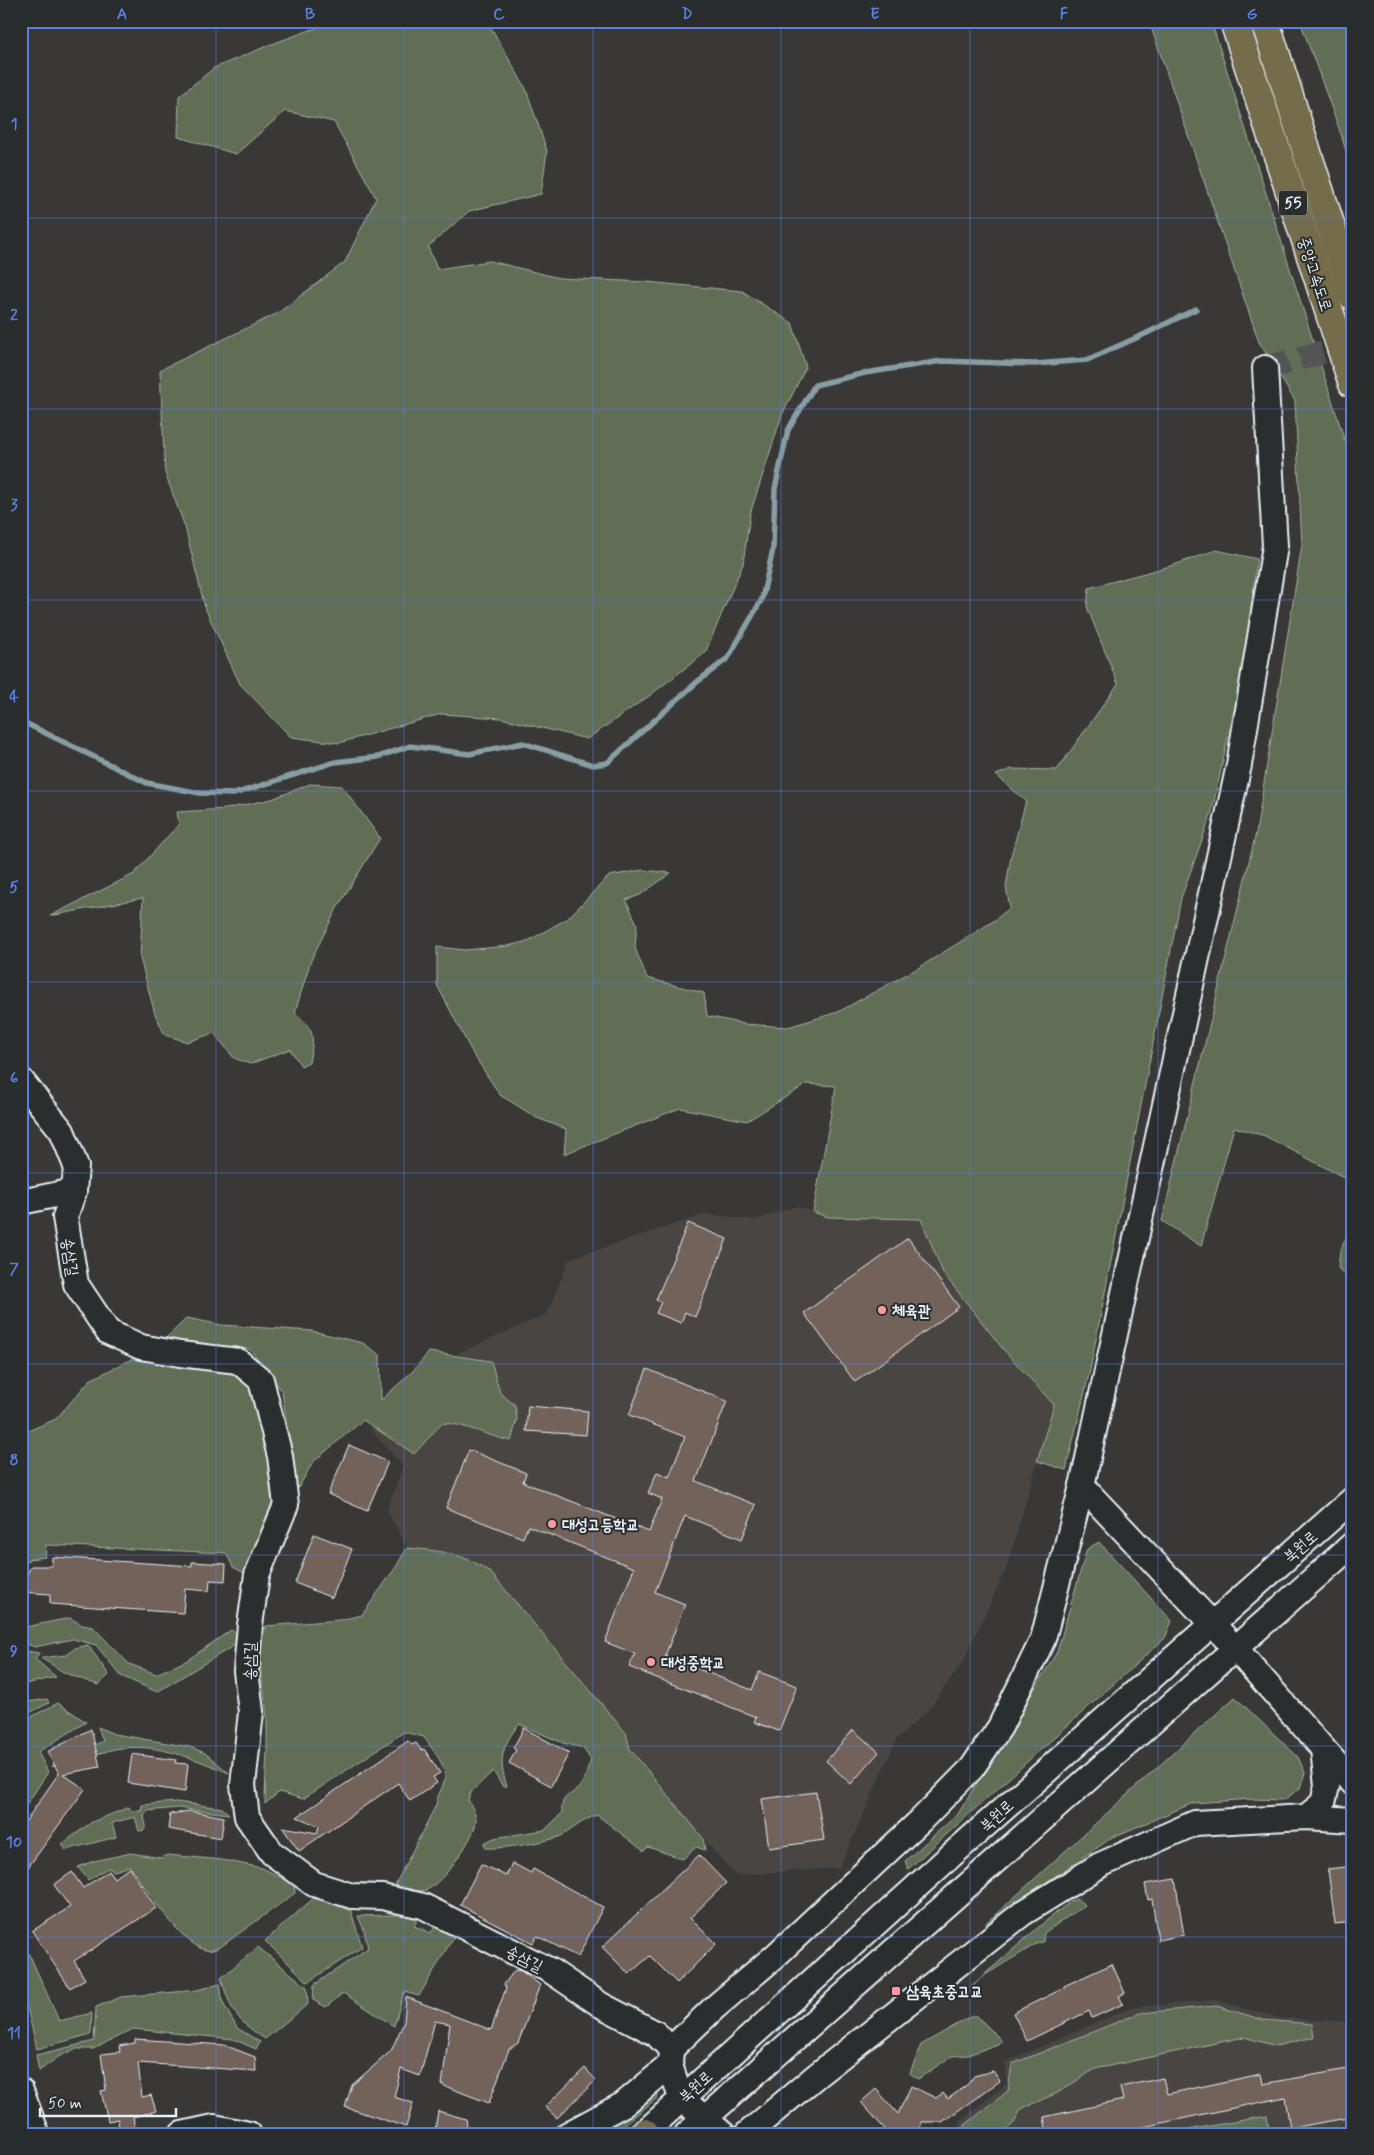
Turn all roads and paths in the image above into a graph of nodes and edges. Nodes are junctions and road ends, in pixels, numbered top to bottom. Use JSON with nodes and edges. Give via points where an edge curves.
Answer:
{"nodes":[{"id":1,"x":1234,"y":21,"type":"edge"},
{"id":2,"x":1265,"y":21,"type":"edge"},
{"id":3,"x":1353,"y":296,"type":"edge"},
{"id":4,"x":1266,"y":368,"type":"dead end"},
{"id":5,"x":1353,"y":384,"type":"edge"},
{"id":6,"x":21,"y":1080,"type":"edge"},
{"id":7,"x":74,"y":1191,"type":"junction"},
{"id":8,"x":21,"y":1202,"type":"edge"},
{"id":9,"x":1082,"y":1486,"type":"junction"},
{"id":10,"x":1353,"y":1499,"type":"edge"},
{"id":11,"x":1353,"y":1544,"type":"edge"},
{"id":12,"x":1212,"y":1624,"type":"junction"},
{"id":13,"x":1236,"y":1649,"type":"junction"},
{"id":14,"x":1323,"y":1749,"type":"junction"},
{"id":15,"x":1353,"y":1783,"type":"edge"},
{"id":16,"x":1306,"y":1817,"type":"junction"},
{"id":17,"x":1353,"y":1820,"type":"edge"},
{"id":18,"x":671,"y":2057,"type":"junction"},
{"id":19,"x":21,"y":2091,"type":"edge"},
{"id":20,"x":681,"y":2098,"type":"junction"},
{"id":21,"x":696,"y":2126,"type":"edge"},
{"id":22,"x":644,"y":2133,"type":"edge"},
{"id":23,"x":38,"y":2134,"type":"edge"},
{"id":24,"x":182,"y":2134,"type":"edge"},
{"id":25,"x":249,"y":2134,"type":"edge"},
{"id":26,"x":568,"y":2134,"type":"edge"},
{"id":27,"x":723,"y":2134,"type":"edge"},
{"id":28,"x":747,"y":2134,"type":"edge"}],
"edges":[{"from":1,"to":5,"type":"highway","name":"중앙고속도로","number":"55"},
{"from":2,"to":3,"type":"highway","name":"중앙고속도로","number":"55"},
{"from":4,"to":9,"type":"street","via":[[1275,546],[1242,746]]},
{"from":6,"to":7,"type":"street","name":"송삼길","via":[[62,1131],[76,1166]]},
{"from":7,"to":8,"type":"street"},
{"from":7,"to":18,"type":"street","name":"송삼길","via":[[65,1217],[76,1284],[108,1332],[141,1347],[238,1361],[261,1380],[280,1456],[286,1504],[256,1575],[246,1671],[252,1712],[243,1786],[247,1818],[272,1853],[314,1884],[352,1896],[423,1906],[551,1971],[601,2005],[656,2033]]},
{"from":9,"to":12,"type":"street"},
{"from":9,"to":18,"type":"street","via":[[1042,1639],[1000,1726],[972,1768],[774,1957],[714,2008]]},
{"from":10,"to":12,"type":"street","name":"북원로"},
{"from":11,"to":13,"type":"street","name":"북원로"},
{"from":12,"to":13,"type":"street"},
{"from":12,"to":20,"type":"street","name":"북원로"},
{"from":13,"to":14,"type":"street"},
{"from":13,"to":21,"type":"street","name":"북원로"},
{"from":14,"to":15,"type":"street"},
{"from":14,"to":16,"type":"street","via":[[1327,1786],[1323,1803]]},
{"from":16,"to":17,"type":"street"},
{"from":16,"to":28,"type":"street","via":[[1195,1823],[1100,1866],[1023,1913]]},
{"from":18,"to":20,"type":"street","name":"송삼길"},
{"from":18,"to":26,"type":"street","via":[[624,2104]]},
{"from":19,"to":23,"type":"street"},
{"from":20,"to":21,"type":"street","name":"송삼길"},
{"from":20,"to":22,"type":"street","name":"북원로"},
{"from":21,"to":27,"type":"street","name":"송삼길"},
{"from":24,"to":25,"type":"street","via":[[214,2128]]}]}
